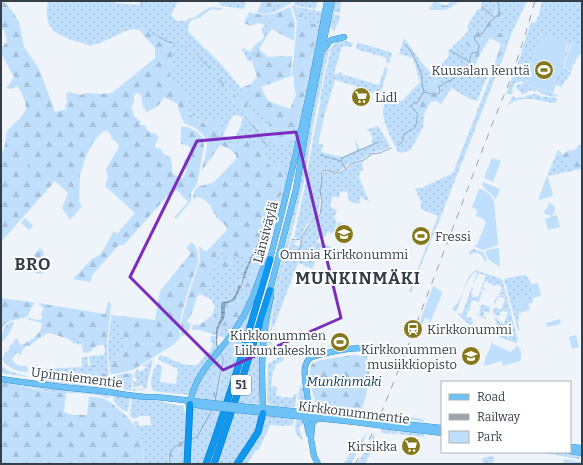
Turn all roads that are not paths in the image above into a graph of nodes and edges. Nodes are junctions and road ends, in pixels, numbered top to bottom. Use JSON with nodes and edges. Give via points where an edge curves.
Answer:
{"nodes":[{"id":1,"x":327,"y":1,"type":"edge"},
{"id":2,"x":332,"y":1,"type":"edge"},
{"id":3,"x":344,"y":37,"type":"dead end"},
{"id":4,"x":322,"y":52,"type":"junction"},
{"id":5,"x":270,"y":260,"type":"junction"},
{"id":6,"x":270,"y":290,"type":"junction"},
{"id":7,"x":367,"y":346,"type":"dead end"},
{"id":8,"x":306,"y":376,"type":"junction"},
{"id":9,"x":1,"y":379,"type":"edge"},
{"id":10,"x":190,"y":402,"type":"junction"},
{"id":11,"x":263,"y":410,"type":"junction"},
{"id":12,"x":302,"y":414,"type":"junction"},
{"id":13,"x":320,"y":416,"type":"junction"},
{"id":14,"x":393,"y":425,"type":"junction"},
{"id":15,"x":441,"y":428,"type":"edge"},
{"id":16,"x":441,"y":433,"type":"edge"},
{"id":17,"x":311,"y":439,"type":"junction"},
{"id":18,"x":571,"y":446,"type":"edge"},
{"id":19,"x":582,"y":448,"type":"edge"},
{"id":20,"x":571,"y":451,"type":"edge"},
{"id":21,"x":582,"y":453,"type":"edge"},
{"id":22,"x":188,"y":464,"type":"edge"},
{"id":23,"x":206,"y":464,"type":"edge"},
{"id":24,"x":214,"y":464,"type":"edge"},
{"id":25,"x":237,"y":464,"type":"edge"},
{"id":26,"x":318,"y":464,"type":"edge"}],
"edges":[{"from":1,"to":5,"type":"main road","name":"Länsiväylä","number":"51","via":[[299,143]]},
{"from":2,"to":4,"type":"main road","name":"Länsiväylä","number":"51"},
{"from":3,"to":4,"type":"main road","via":[[331,40]]},
{"from":4,"to":6,"type":"main road","name":"Länsiväylä","number":"51","via":[[296,189]]},
{"from":5,"to":10,"type":"main road","via":[[265,263],[254,295],[236,329],[196,381]]},
{"from":5,"to":23,"type":"highway","name":"Länsiväylä","number":"51"},
{"from":6,"to":11,"type":"main road","via":[[263,345]]},
{"from":6,"to":24,"type":"highway","name":"Länsiväylä","number":"51"},
{"from":7,"to":8,"type":"main road","via":[[359,345],[356,348],[310,358],[305,367]]},
{"from":8,"to":12,"type":"main road","via":[[308,404]]},
{"from":8,"to":13,"type":"main road","via":[[312,403]]},
{"from":9,"to":10,"type":"main road","name":"Upinniementie"},
{"from":10,"to":11,"type":"main road","name":"Upinniementie","bridge":true},
{"from":10,"to":22,"type":"highway"},
{"from":11,"to":12,"type":"main road","name":"Kirkkonummentie"},
{"from":11,"to":25,"type":"highway","via":[[258,432]]},
{"from":12,"to":13,"type":"main road","name":"Kirkkonummentie"},
{"from":12,"to":17,"type":"main road"},
{"from":13,"to":14,"type":"main road","name":"Kirkkonummentie","bridge":true},
{"from":13,"to":17,"type":"main road","via":[[313,423]]},
{"from":14,"to":15,"type":"main road","name":"Kirkkonummentie"},
{"from":14,"to":16,"type":"main road","name":"Kirkkonummentie"},
{"from":17,"to":26,"type":"main road"},
{"from":18,"to":19,"type":"main road"},
{"from":20,"to":21,"type":"main road"}]}
